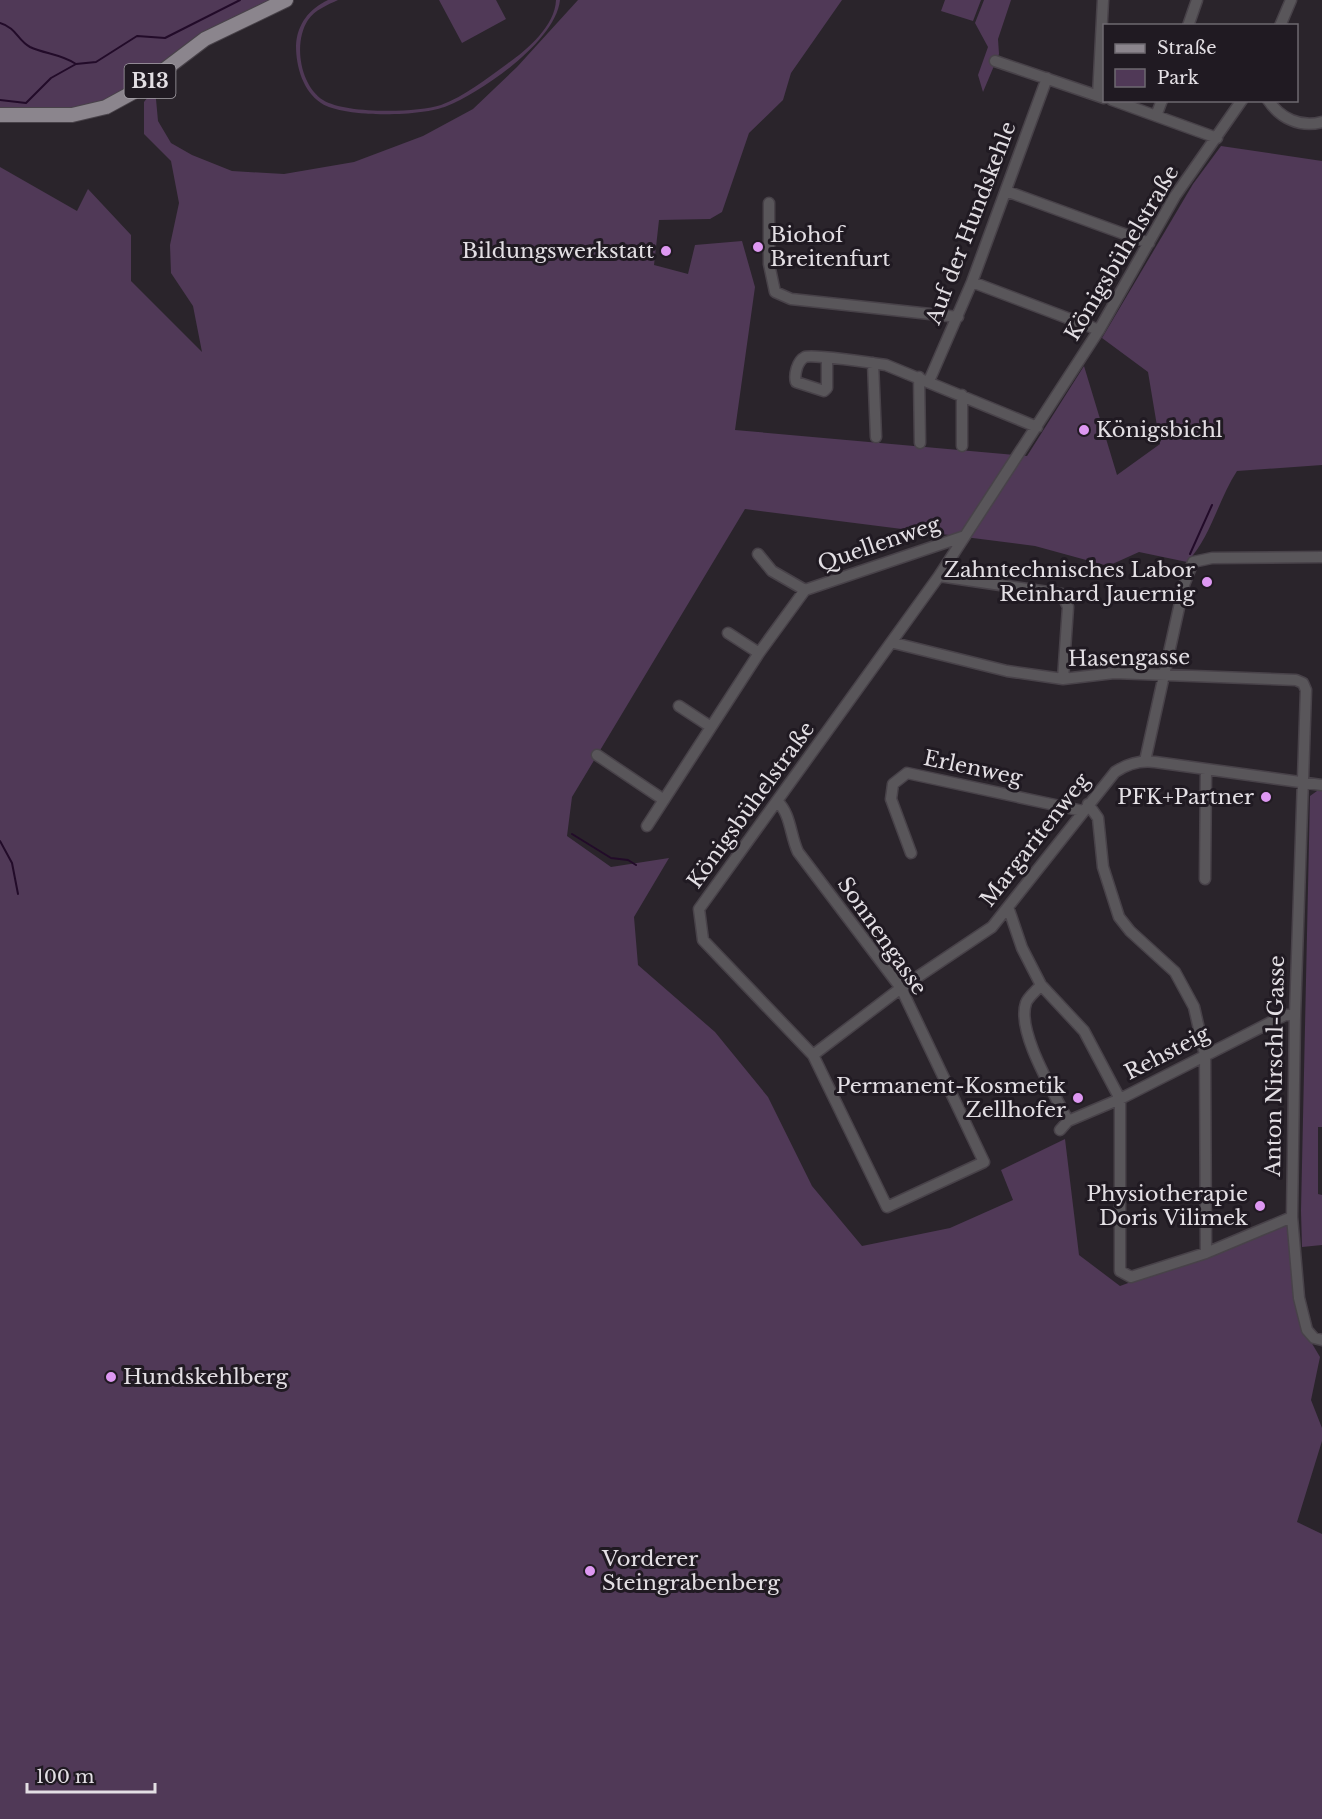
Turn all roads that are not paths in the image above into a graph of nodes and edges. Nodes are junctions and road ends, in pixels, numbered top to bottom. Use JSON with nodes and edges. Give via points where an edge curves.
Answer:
{"nodes":[{"id":1,"x":286,"y":0,"type":"edge"},
{"id":2,"x":1103,"y":0,"type":"edge"},
{"id":3,"x":1197,"y":0,"type":"edge"},
{"id":4,"x":1291,"y":0,"type":"edge"},
{"id":5,"x":1189,"y":24,"type":"edge"},
{"id":6,"x":1281,"y":24,"type":"edge"},
{"id":7,"x":995,"y":61,"type":"dead end"},
{"id":8,"x":1047,"y":78,"type":"junction"},
{"id":9,"x":1101,"y":97,"type":"edge"},
{"id":10,"x":1118,"y":102,"type":"edge"},
{"id":11,"x":1161,"y":102,"type":"edge"},
{"id":12,"x":1241,"y":102,"type":"edge"},
{"id":13,"x":1270,"y":102,"type":"edge"},
{"id":14,"x":0,"y":115,"type":"edge"},
{"id":15,"x":1156,"y":116,"type":"junction"},
{"id":16,"x":1322,"y":122,"type":"edge"},
{"id":17,"x":1217,"y":138,"type":"junction"},
{"id":18,"x":1006,"y":191,"type":"junction"},
{"id":19,"x":769,"y":204,"type":"dead end"},
{"id":20,"x":1149,"y":243,"type":"junction"},
{"id":21,"x":972,"y":282,"type":"junction"},
{"id":22,"x":958,"y":317,"type":"junction"},
{"id":23,"x":1099,"y":330,"type":"junction"},
{"id":24,"x":827,"y":358,"type":"dead end"},
{"id":25,"x":873,"y":363,"type":"junction"},
{"id":26,"x":918,"y":377,"type":"junction"},
{"id":27,"x":929,"y":381,"type":"junction"},
{"id":28,"x":962,"y":395,"type":"junction"},
{"id":29,"x":1037,"y":427,"type":"junction"},
{"id":30,"x":876,"y":437,"type":"dead end"},
{"id":31,"x":920,"y":443,"type":"dead end"},
{"id":32,"x":962,"y":446,"type":"dead end"},
{"id":33,"x":965,"y":536,"type":"junction"},
{"id":34,"x":758,"y":554,"type":"dead end"},
{"id":35,"x":1322,"y":557,"type":"edge"},
{"id":36,"x":939,"y":576,"type":"junction"},
{"id":37,"x":805,"y":590,"type":"junction"},
{"id":38,"x":728,"y":633,"type":"dead end"},
{"id":39,"x":894,"y":643,"type":"junction"},
{"id":40,"x":759,"y":654,"type":"junction"},
{"id":41,"x":1166,"y":674,"type":"junction"},
{"id":42,"x":1063,"y":679,"type":"junction"},
{"id":43,"x":679,"y":706,"type":"dead end"},
{"id":44,"x":711,"y":727,"type":"junction"},
{"id":45,"x":597,"y":755,"type":"dead end"},
{"id":46,"x":1144,"y":761,"type":"junction"},
{"id":47,"x":1206,"y":770,"type":"junction"},
{"id":48,"x":1303,"y":784,"type":"junction"},
{"id":49,"x":1322,"y":785,"type":"edge"},
{"id":50,"x":664,"y":800,"type":"junction"},
{"id":51,"x":777,"y":801,"type":"junction"},
{"id":52,"x":1086,"y":808,"type":"junction"},
{"id":53,"x":647,"y":826,"type":"dead end"},
{"id":54,"x":911,"y":853,"type":"dead end"},
{"id":55,"x":1205,"y":879,"type":"dead end"},
{"id":56,"x":1008,"y":907,"type":"junction"},
{"id":57,"x":1041,"y":985,"type":"junction"},
{"id":58,"x":901,"y":988,"type":"junction"},
{"id":59,"x":1295,"y":1015,"type":"junction"},
{"id":60,"x":813,"y":1055,"type":"junction"},
{"id":61,"x":1205,"y":1055,"type":"junction"},
{"id":62,"x":1120,"y":1099,"type":"junction"},
{"id":63,"x":1068,"y":1120,"type":"junction"},
{"id":64,"x":1060,"y":1130,"type":"dead end"},
{"id":65,"x":888,"y":1207,"type":"joint"},
{"id":66,"x":1293,"y":1217,"type":"junction"},
{"id":67,"x":1206,"y":1253,"type":"junction"},
{"id":68,"x":1322,"y":1340,"type":"edge"}],
"edges":[{"from":1,"to":14,"type":"main road","number":"B13","via":[[205,39],[140,89],[106,107],[87,114],[50,117]]},
{"from":2,"to":9,"type":"street"},
{"from":3,"to":5,"type":"street"},
{"from":4,"to":6,"type":"street"},
{"from":7,"to":8,"type":"street"},
{"from":8,"to":9,"type":"street"},
{"from":8,"to":18,"type":"street","name":"Auf der Hundskehle"},
{"from":10,"to":15,"type":"street"},
{"from":11,"to":15,"type":"street"},
{"from":12,"to":17,"type":"street","name":"Königsbühelstraße"},
{"from":13,"to":16,"type":"street","via":[[1283,117],[1305,124]]},
{"from":15,"to":17,"type":"street"},
{"from":17,"to":20,"type":"street","name":"Königsbühelstraße","via":[[1175,195]]},
{"from":18,"to":20,"type":"street"},
{"from":18,"to":21,"type":"street","name":"Auf der Hundskehle"},
{"from":19,"to":22,"type":"street","via":[[769,264],[775,292],[791,299]]},
{"from":20,"to":23,"type":"street","name":"Königsbühelstraße"},
{"from":21,"to":22,"type":"street","name":"Auf der Hundskehle"},
{"from":21,"to":23,"type":"street"},
{"from":22,"to":27,"type":"street","name":"Auf der Hundskehle"},
{"from":23,"to":29,"type":"street","name":"Königsbühelstraße"},
{"from":24,"to":25,"type":"street"},
{"from":25,"to":26,"type":"street"},
{"from":25,"to":30,"type":"street"},
{"from":26,"to":27,"type":"street"},
{"from":26,"to":31,"type":"street"},
{"from":27,"to":28,"type":"street"},
{"from":28,"to":29,"type":"street"},
{"from":28,"to":32,"type":"street"},
{"from":29,"to":33,"type":"street","name":"Königsbühelstraße"},
{"from":33,"to":36,"type":"street","name":"Königsbühelstraße"},
{"from":33,"to":37,"type":"street","name":"Quellenweg"},
{"from":34,"to":37,"type":"street","name":"Quellenweg","via":[[772,571]]},
{"from":35,"to":41,"type":"street","via":[[1212,558],[1193,562],[1184,585]]},
{"from":36,"to":39,"type":"street","name":"Königsbühelstraße"},
{"from":36,"to":42,"type":"street","via":[[1062,594],[1068,607]]},
{"from":37,"to":40,"type":"street","name":"Quellenweg"},
{"from":38,"to":40,"type":"street"},
{"from":39,"to":42,"type":"street","name":"Hasengasse","via":[[1007,671]]},
{"from":39,"to":51,"type":"street","name":"Königsbühelstraße"},
{"from":40,"to":44,"type":"street","name":"Quellenweg"},
{"from":41,"to":42,"type":"street","name":"Hasengasse","via":[[1114,673]]},
{"from":41,"to":46,"type":"street"},
{"from":41,"to":48,"type":"street","name":"Hasengasse","via":[[1303,683]]},
{"from":43,"to":44,"type":"street"},
{"from":44,"to":50,"type":"street","name":"Quellenweg"},
{"from":45,"to":50,"type":"street"},
{"from":46,"to":47,"type":"street","name":"Margaritenweg"},
{"from":46,"to":52,"type":"street","name":"Margaritenweg","via":[[1114,772]]},
{"from":47,"to":48,"type":"street","name":"Margaritenweg"},
{"from":47,"to":55,"type":"street"},
{"from":48,"to":49,"type":"street","name":"Margaritenweg"},
{"from":48,"to":59,"type":"street","name":"Anton Nirschl-Gasse"},
{"from":50,"to":53,"type":"street","name":"Quellenweg"},
{"from":51,"to":58,"type":"street","name":"Sonnengasse","via":[[786,814],[798,852]]},
{"from":51,"to":60,"type":"street","name":"Königsbühelstraße","via":[[699,909],[703,940]]},
{"from":52,"to":54,"type":"street","name":"Erlenweg","via":[[907,773],[893,784],[891,799]]},
{"from":52,"to":56,"type":"street","name":"Margaritenweg"},
{"from":52,"to":61,"type":"street","via":[[1098,818],[1103,867],[1115,908],[1130,932],[1179,977],[1194,1007]]},
{"from":56,"to":57,"type":"street","via":[[1022,948]]},
{"from":56,"to":58,"type":"street","name":"Margaritenweg","via":[[992,927]]},
{"from":57,"to":62,"type":"street","via":[[1084,1031]]},
{"from":57,"to":63,"type":"street","via":[[1026,1003],[1025,1025]]},
{"from":58,"to":60,"type":"street","name":"Margaritenweg"},
{"from":58,"to":65,"type":"street","name":"Sonnengasse","via":[[984,1162]]},
{"from":59,"to":61,"type":"street","name":"Rehsteig","via":[[1285,1015]]},
{"from":59,"to":66,"type":"street","name":"Anton Nirschl-Gasse"},
{"from":60,"to":65,"type":"street","name":"Königsbühelstraße"},
{"from":61,"to":62,"type":"street","name":"Rehsteig"},
{"from":61,"to":67,"type":"street"},
{"from":62,"to":63,"type":"street","name":"Rehsteig"},
{"from":62,"to":67,"type":"street","via":[[1120,1271],[1131,1277]]},
{"from":63,"to":64,"type":"street","name":"Rehsteig"},
{"from":66,"to":67,"type":"street"},
{"from":66,"to":68,"type":"street","name":"Anton Nirschl-Gasse","via":[[1299,1298],[1307,1330]]}]}
